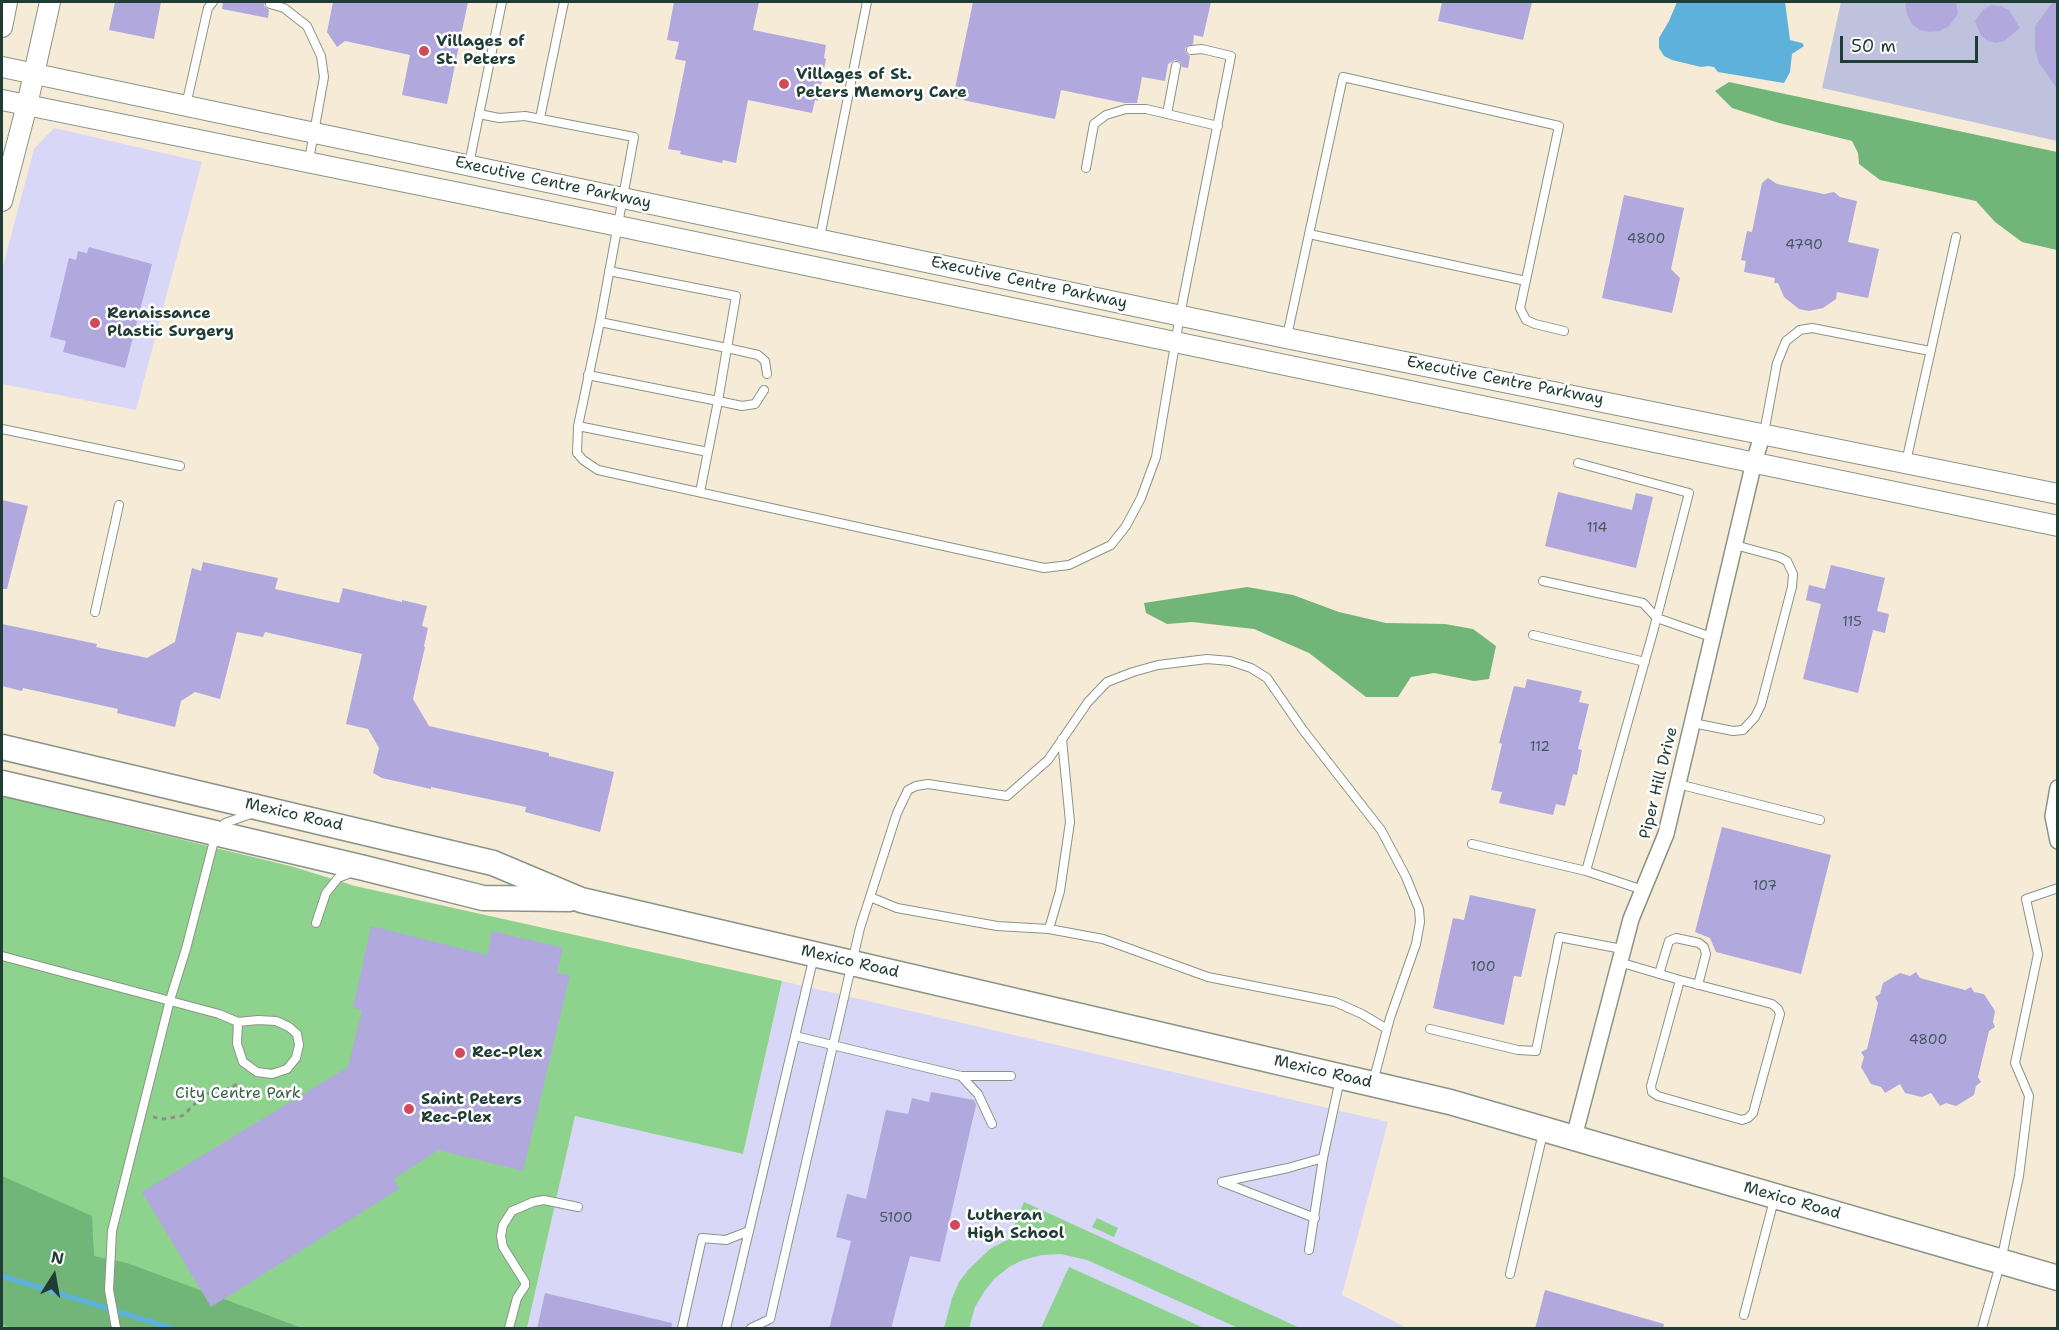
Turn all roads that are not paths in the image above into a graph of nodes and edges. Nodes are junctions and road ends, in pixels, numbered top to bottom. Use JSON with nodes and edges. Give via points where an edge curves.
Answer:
{"nodes":[{"id":1,"x":7,"y":2,"type":"edge"},
{"id":2,"x":50,"y":2,"type":"edge"},
{"id":3,"x":213,"y":2,"type":"edge"},
{"id":4,"x":502,"y":2,"type":"edge"},
{"id":5,"x":564,"y":2,"type":"edge"},
{"id":6,"x":867,"y":2,"type":"edge"},
{"id":7,"x":270,"y":4,"type":"dead end"},
{"id":8,"x":2,"y":27,"type":"edge"},
{"id":9,"x":1191,"y":51,"type":"dead end"},
{"id":10,"x":1176,"y":66,"type":"dead end"},
{"id":11,"x":2,"y":67,"type":"edge"},
{"id":12,"x":34,"y":73,"type":"junction"},
{"id":13,"x":2,"y":100,"type":"edge"},
{"id":14,"x":27,"y":105,"type":"junction"},
{"id":15,"x":186,"y":105,"type":"junction"},
{"id":16,"x":479,"y":114,"type":"junction"},
{"id":17,"x":1167,"y":114,"type":"junction"},
{"id":18,"x":540,"y":118,"type":"junction"},
{"id":19,"x":1218,"y":126,"type":"junction"},
{"id":20,"x":314,"y":132,"type":"junction"},
{"id":21,"x":309,"y":162,"type":"junction"},
{"id":22,"x":469,"y":165,"type":"junction"},
{"id":23,"x":1086,"y":168,"type":"dead end"},
{"id":24,"x":623,"y":197,"type":"junction"},
{"id":25,"x":2,"y":201,"type":"edge"},
{"id":26,"x":617,"y":226,"type":"junction"},
{"id":27,"x":1309,"y":234,"type":"junction"},
{"id":28,"x":1956,"y":237,"type":"dead end"},
{"id":29,"x":819,"y":239,"type":"junction"},
{"id":30,"x":609,"y":271,"type":"junction"},
{"id":31,"x":1526,"y":281,"type":"junction"},
{"id":32,"x":1180,"y":315,"type":"junction"},
{"id":33,"x":600,"y":322,"type":"junction"},
{"id":34,"x":1564,"y":331,"type":"dead end"},
{"id":35,"x":1286,"y":338,"type":"junction"},
{"id":36,"x":1175,"y":342,"type":"junction"},
{"id":37,"x":728,"y":348,"type":"junction"},
{"id":38,"x":1930,"y":351,"type":"junction"},
{"id":39,"x":767,"y":374,"type":"dead end"},
{"id":40,"x":588,"y":375,"type":"junction"},
{"id":41,"x":764,"y":390,"type":"dead end"},
{"id":42,"x":718,"y":401,"type":"junction"},
{"id":43,"x":578,"y":426,"type":"junction"},
{"id":44,"x":2,"y":429,"type":"edge"},
{"id":45,"x":1763,"y":433,"type":"junction"},
{"id":46,"x":708,"y":452,"type":"junction"},
{"id":47,"x":1754,"y":462,"type":"junction"},
{"id":48,"x":1906,"y":462,"type":"junction"},
{"id":49,"x":1578,"y":463,"type":"dead end"},
{"id":50,"x":180,"y":466,"type":"dead end"},
{"id":51,"x":700,"y":492,"type":"junction"},
{"id":52,"x":2058,"y":494,"type":"edge"},
{"id":53,"x":120,"y":505,"type":"dead end"},
{"id":54,"x":2058,"y":526,"type":"edge"},
{"id":55,"x":1735,"y":545,"type":"junction"},
{"id":56,"x":1543,"y":581,"type":"dead end"},
{"id":57,"x":95,"y":612,"type":"dead end"},
{"id":58,"x":1657,"y":618,"type":"junction"},
{"id":59,"x":1533,"y":635,"type":"dead end"},
{"id":60,"x":1714,"y":638,"type":"junction"},
{"id":61,"x":1645,"y":662,"type":"junction"},
{"id":62,"x":1693,"y":723,"type":"junction"},
{"id":63,"x":1062,"y":739,"type":"junction"},
{"id":64,"x":2,"y":747,"type":"edge"},
{"id":65,"x":2,"y":783,"type":"edge"},
{"id":66,"x":1678,"y":784,"type":"junction"},
{"id":67,"x":2058,"y":789,"type":"edge"},
{"id":68,"x":266,"y":809,"type":"junction"},
{"id":69,"x":1820,"y":820,"type":"dead end"},
{"id":70,"x":216,"y":833,"type":"junction"},
{"id":71,"x":2058,"y":842,"type":"edge"},
{"id":72,"x":1472,"y":844,"type":"dead end"},
{"id":73,"x":364,"y":868,"type":"junction"},
{"id":74,"x":1586,"y":871,"type":"junction"},
{"id":75,"x":2058,"y":888,"type":"edge"},
{"id":76,"x":1643,"y":890,"type":"junction"},
{"id":77,"x":870,"y":897,"type":"junction"},
{"id":78,"x":581,"y":900,"type":"junction"},
{"id":79,"x":316,"y":923,"type":"dead end"},
{"id":80,"x":1049,"y":929,"type":"junction"},
{"id":81,"x":814,"y":954,"type":"junction"},
{"id":82,"x":2,"y":956,"type":"edge"},
{"id":83,"x":1620,"y":956,"type":"junction"},
{"id":84,"x":852,"y":963,"type":"junction"},
{"id":85,"x":1659,"y":974,"type":"junction"},
{"id":86,"x":1680,"y":980,"type":"junction"},
{"id":87,"x":1698,"y":985,"type":"junction"},
{"id":88,"x":170,"y":1000,"type":"junction"},
{"id":89,"x":238,"y":1022,"type":"junction"},
{"id":90,"x":1388,"y":1029,"type":"junction"},
{"id":91,"x":1430,"y":1029,"type":"dead end"},
{"id":92,"x":795,"y":1036,"type":"junction"},
{"id":93,"x":832,"y":1045,"type":"junction"},
{"id":94,"x":961,"y":1076,"type":"junction"},
{"id":95,"x":1011,"y":1076,"type":"dead end"},
{"id":96,"x":1341,"y":1076,"type":"junction"},
{"id":97,"x":1373,"y":1083,"type":"junction"},
{"id":98,"x":992,"y":1124,"type":"dead end"},
{"id":99,"x":1544,"y":1129,"type":"junction"},
{"id":100,"x":1574,"y":1137,"type":"junction"},
{"id":101,"x":1323,"y":1158,"type":"junction"},
{"id":102,"x":1775,"y":1196,"type":"junction"},
{"id":103,"x":578,"y":1207,"type":"dead end"},
{"id":104,"x":1315,"y":1218,"type":"junction"},
{"id":105,"x":749,"y":1231,"type":"junction"},
{"id":106,"x":1309,"y":1250,"type":"dead end"},
{"id":107,"x":2001,"y":1261,"type":"junction"},
{"id":108,"x":1510,"y":1274,"type":"dead end"},
{"id":109,"x":2058,"y":1278,"type":"edge"},
{"id":110,"x":1744,"y":1315,"type":"dead end"},
{"id":111,"x":116,"y":1327,"type":"edge"},
{"id":112,"x":509,"y":1329,"type":"edge"},
{"id":113,"x":682,"y":1329,"type":"edge"},
{"id":114,"x":726,"y":1329,"type":"edge"},
{"id":115,"x":751,"y":1329,"type":"edge"},
{"id":116,"x":1982,"y":1329,"type":"edge"}],
"edges":[{"from":1,"to":8,"type":"street"},
{"from":2,"to":12,"type":"street"},
{"from":3,"to":15,"type":"lane","via":[[208,8]]},
{"from":4,"to":16,"type":"lane"},
{"from":5,"to":18,"type":"lane"},
{"from":6,"to":29,"type":"lane"},
{"from":7,"to":20,"type":"lane","via":[[284,8],[307,26],[321,56],[324,77]]},
{"from":9,"to":19,"type":"lane","via":[[1202,49],[1231,56]]},
{"from":10,"to":17,"type":"lane"},
{"from":11,"to":12,"type":"street","name":"Executive Centre Parkway"},
{"from":12,"to":14,"type":"street"},
{"from":12,"to":15,"type":"street","name":"Executive Centre Parkway"},
{"from":13,"to":14,"type":"street","name":"Executive Centre Parkway"},
{"from":14,"to":21,"type":"street","name":"Executive Centre Parkway"},
{"from":14,"to":25,"type":"street"},
{"from":15,"to":20,"type":"street","name":"Executive Centre Parkway"},
{"from":16,"to":18,"type":"lane"},
{"from":16,"to":22,"type":"lane"},
{"from":17,"to":19,"type":"lane"},
{"from":17,"to":23,"type":"lane","via":[[1126,109],[1106,115],[1094,124]]},
{"from":18,"to":24,"type":"lane","via":[[634,137]]},
{"from":19,"to":32,"type":"lane"},
{"from":20,"to":21,"type":"lane"},
{"from":20,"to":22,"type":"street","name":"Executive Centre Parkway"},
{"from":21,"to":26,"type":"street","name":"Executive Centre Parkway"},
{"from":22,"to":24,"type":"street","name":"Executive Centre Parkway"},
{"from":24,"to":26,"type":"lane"},
{"from":24,"to":29,"type":"street","name":"Executive Centre Parkway"},
{"from":26,"to":30,"type":"lane"},
{"from":26,"to":36,"type":"street","name":"Executive Centre Parkway"},
{"from":27,"to":31,"type":"lane"},
{"from":27,"to":31,"type":"lane","via":[[1343,77],[1559,126]]},
{"from":27,"to":35,"type":"lane"},
{"from":28,"to":38,"type":"lane"},
{"from":29,"to":32,"type":"street","name":"Executive Centre Parkway"},
{"from":30,"to":33,"type":"lane"},
{"from":30,"to":37,"type":"lane","via":[[736,296]]},
{"from":31,"to":34,"type":"lane","via":[[1520,308],[1526,320]]},
{"from":32,"to":35,"type":"street","name":"Executive Centre Parkway"},
{"from":32,"to":36,"type":"lane"},
{"from":33,"to":37,"type":"lane"},
{"from":33,"to":40,"type":"lane"},
{"from":35,"to":45,"type":"street","name":"Executive Centre Parkway"},
{"from":36,"to":47,"type":"street","name":"Executive Centre Parkway"},
{"from":36,"to":51,"type":"lane","via":[[1156,457],[1142,498],[1111,544],[1069,565],[1044,568]]},
{"from":37,"to":39,"type":"lane","via":[[758,355],[765,361]]},
{"from":37,"to":42,"type":"lane"},
{"from":38,"to":45,"type":"lane","via":[[1812,328],[1800,330],[1786,341],[1777,363]]},
{"from":38,"to":48,"type":"lane"},
{"from":40,"to":42,"type":"lane"},
{"from":40,"to":43,"type":"lane"},
{"from":41,"to":42,"type":"lane","via":[[755,404],[742,406]]},
{"from":42,"to":46,"type":"lane"},
{"from":43,"to":46,"type":"lane"},
{"from":43,"to":51,"type":"lane","via":[[577,453],[598,470]]},
{"from":44,"to":50,"type":"lane"},
{"from":45,"to":47,"type":"street","name":"Piper Hill Drive"},
{"from":45,"to":48,"type":"street","name":"Executive Centre Parkway"},
{"from":46,"to":51,"type":"lane"},
{"from":47,"to":54,"type":"street","name":"Executive Centre Parkway"},
{"from":47,"to":55,"type":"street","name":"Piper Hill Drive"},
{"from":48,"to":52,"type":"street","name":"Executive Centre Parkway"},
{"from":49,"to":58,"type":"lane","via":[[1689,493]]},
{"from":53,"to":57,"type":"lane"},
{"from":55,"to":60,"type":"street","name":"Piper Hill Drive"},
{"from":55,"to":62,"type":"lane","via":[[1787,561],[1792,587],[1755,717],[1743,730],[1733,731]]},
{"from":56,"to":58,"type":"lane","via":[[1643,603]]},
{"from":58,"to":60,"type":"lane"},
{"from":58,"to":61,"type":"lane"},
{"from":59,"to":61,"type":"lane"},
{"from":60,"to":62,"type":"street","name":"Piper Hill Drive"},
{"from":61,"to":74,"type":"lane"},
{"from":62,"to":66,"type":"street","name":"Piper Hill Drive"},
{"from":63,"to":77,"type":"lane","via":[[1048,760],[1007,796],[928,784],[908,790]]},
{"from":63,"to":80,"type":"lane","via":[[1070,822],[1060,891]]},
{"from":63,"to":90,"type":"lane","via":[[1107,682],[1133,672],[1207,659],[1230,661],[1267,678],[1381,830],[1419,909],[1416,944]]},
{"from":64,"to":68,"type":"main road","name":"Mexico Road"},
{"from":65,"to":70,"type":"main road","name":"Mexico Road"},
{"from":66,"to":69,"type":"lane"},
{"from":66,"to":76,"type":"street","name":"Piper Hill Drive","via":[[1666,834]]},
{"from":67,"to":71,"type":"street","via":[[2053,816]]},
{"from":68,"to":70,"type":"lane","via":[[225,823]]},
{"from":68,"to":78,"type":"main road","name":"Mexico Road","via":[[493,863]]},
{"from":70,"to":73,"type":"main road","name":"Mexico Road"},
{"from":70,"to":88,"type":"lane"},
{"from":72,"to":74,"type":"lane"},
{"from":73,"to":78,"type":"main road","name":"Mexico Road","via":[[483,898]]},
{"from":73,"to":79,"type":"lane","via":[[338,878],[326,893]]},
{"from":74,"to":76,"type":"lane"},
{"from":75,"to":107,"type":"lane","via":[[2026,899],[2038,954],[2015,1063],[2029,1096],[2019,1176]]},
{"from":76,"to":83,"type":"street","name":"Piper Hill Drive"},
{"from":77,"to":80,"type":"lane","via":[[897,908],[997,926]]},
{"from":77,"to":84,"type":"lane"},
{"from":78,"to":81,"type":"main road","name":"Mexico Road"},
{"from":80,"to":90,"type":"lane","via":[[1103,939],[1208,976],[1335,1002]]},
{"from":81,"to":84,"type":"main road","name":"Mexico Road"},
{"from":81,"to":92,"type":"lane"},
{"from":82,"to":88,"type":"lane"},
{"from":83,"to":85,"type":"lane"},
{"from":83,"to":91,"type":"lane","via":[[1559,937],[1536,1051]]},
{"from":83,"to":100,"type":"street","name":"Piper Hill Drive"},
{"from":84,"to":93,"type":"lane"},
{"from":84,"to":96,"type":"main road","name":"Mexico Road"},
{"from":85,"to":86,"type":"lane"},
{"from":85,"to":87,"type":"lane","via":[[1669,941],[1676,938],[1699,943],[1706,954]]},
{"from":86,"to":87,"type":"lane"},
{"from":86,"to":87,"type":"lane","via":[[1652,1092],[1742,1120],[1748,1118],[1753,1113],[1780,1014],[1772,1004]]},
{"from":88,"to":89,"type":"lane"},
{"from":88,"to":111,"type":"lane","via":[[112,1231],[110,1290]]},
{"from":89,"to":89,"type":"lane","via":[[237,1044],[243,1062],[257,1072],[272,1074],[287,1069],[296,1058],[297,1034],[290,1026],[258,1020]]},
{"from":90,"to":97,"type":"lane"},
{"from":92,"to":93,"type":"lane"},
{"from":92,"to":105,"type":"lane"},
{"from":93,"to":94,"type":"lane"},
{"from":93,"to":115,"type":"lane","via":[[770,1319]]},
{"from":94,"to":95,"type":"lane"},
{"from":94,"to":98,"type":"lane","via":[[978,1094]]},
{"from":96,"to":97,"type":"main road","name":"Mexico Road"},
{"from":96,"to":101,"type":"lane"},
{"from":97,"to":99,"type":"main road","name":"Mexico Road"},
{"from":99,"to":100,"type":"main road","name":"Mexico Road"},
{"from":99,"to":108,"type":"lane"},
{"from":100,"to":102,"type":"main road","name":"Mexico Road"},
{"from":101,"to":104,"type":"lane"},
{"from":101,"to":104,"type":"lane","via":[[1222,1182]]},
{"from":102,"to":107,"type":"main road","name":"Mexico Road"},
{"from":102,"to":110,"type":"lane"},
{"from":103,"to":112,"type":"lane","via":[[544,1200],[533,1202],[512,1211],[503,1225],[503,1247],[525,1282]]},
{"from":104,"to":106,"type":"lane"},
{"from":105,"to":113,"type":"lane","via":[[726,1240],[702,1238]]},
{"from":105,"to":114,"type":"lane"},
{"from":107,"to":109,"type":"main road","name":"Mexico Road"},
{"from":107,"to":116,"type":"lane"}]}
